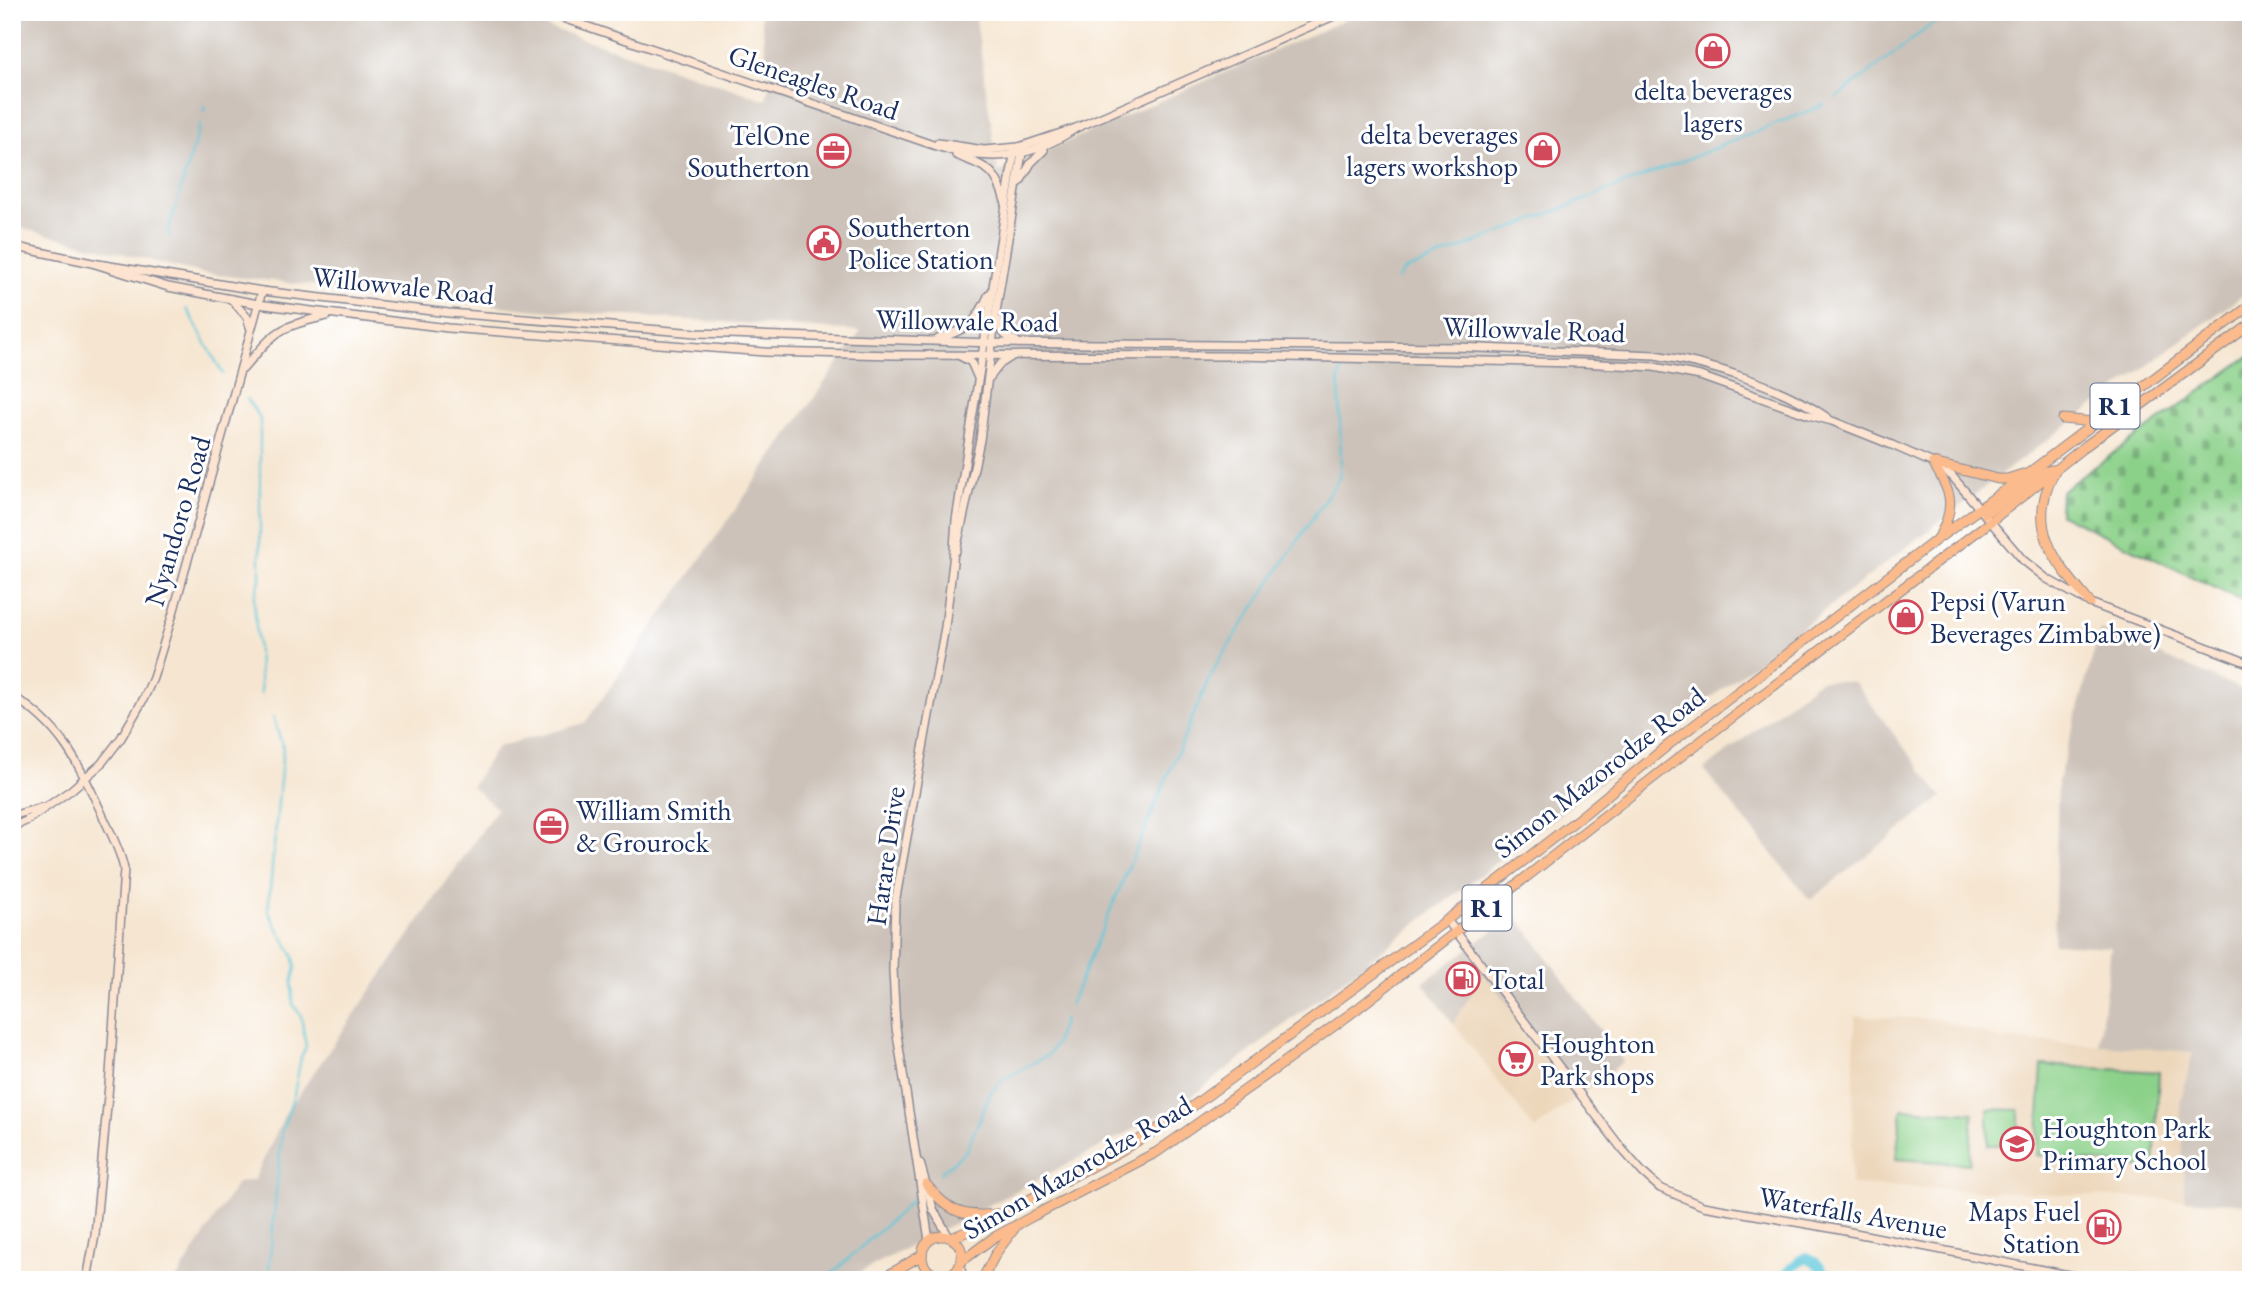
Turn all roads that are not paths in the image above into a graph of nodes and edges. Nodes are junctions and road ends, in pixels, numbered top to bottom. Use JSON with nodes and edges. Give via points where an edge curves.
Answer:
{"nodes":[{"id":1,"x":545,"y":12,"type":"edge"},
{"id":2,"x":1343,"y":12,"type":"edge"},
{"id":3,"x":1076,"y":128,"type":"junction"},
{"id":4,"x":911,"y":138,"type":"junction"},
{"id":5,"x":1050,"y":145,"type":"junction"},
{"id":6,"x":944,"y":149,"type":"junction"},
{"id":7,"x":1018,"y":152,"type":"junction"},
{"id":8,"x":1016,"y":189,"type":"junction"},
{"id":9,"x":1006,"y":205,"type":"junction"},
{"id":10,"x":12,"y":246,"type":"edge"},
{"id":11,"x":92,"y":263,"type":"junction"},
{"id":12,"x":993,"y":284,"type":"junction"},
{"id":13,"x":262,"y":291,"type":"junction"},
{"id":14,"x":231,"y":299,"type":"junction"},
{"id":15,"x":258,"y":304,"type":"junction"},
{"id":16,"x":2251,"y":304,"type":"edge"},
{"id":17,"x":996,"y":312,"type":"junction"},
{"id":18,"x":335,"y":314,"type":"junction"},
{"id":19,"x":2251,"y":324,"type":"edge"},
{"id":20,"x":251,"y":327,"type":"junction"},
{"id":21,"x":934,"y":341,"type":"junction"},
{"id":22,"x":988,"y":343,"type":"junction"},
{"id":23,"x":1024,"y":344,"type":"junction"},
{"id":24,"x":959,"y":355,"type":"junction"},
{"id":25,"x":987,"y":355,"type":"junction"},
{"id":26,"x":1015,"y":355,"type":"junction"},
{"id":27,"x":240,"y":372,"type":"junction"},
{"id":28,"x":978,"y":379,"type":"junction"},
{"id":29,"x":988,"y":383,"type":"junction"},
{"id":30,"x":2125,"y":416,"type":"junction"},
{"id":31,"x":2063,"y":419,"type":"dead end"},
{"id":32,"x":1832,"y":421,"type":"junction"},
{"id":33,"x":2095,"y":422,"type":"junction"},
{"id":34,"x":2076,"y":436,"type":"junction"},
{"id":35,"x":1933,"y":463,"type":"junction"},
{"id":36,"x":2057,"y":468,"type":"junction"},
{"id":37,"x":2030,"y":472,"type":"junction"},
{"id":38,"x":1986,"y":515,"type":"junction"},
{"id":39,"x":1940,"y":537,"type":"junction"},
{"id":40,"x":953,"y":562,"type":"junction"},
{"id":41,"x":2090,"y":603,"type":"junction"},
{"id":42,"x":2251,"y":664,"type":"edge"},
{"id":43,"x":12,"y":696,"type":"edge"},
{"id":44,"x":85,"y":778,"type":"junction"},
{"id":45,"x":45,"y":806,"type":"junction"},
{"id":46,"x":12,"y":816,"type":"edge"},
{"id":47,"x":12,"y":827,"type":"edge"},
{"id":48,"x":1447,"y":920,"type":"junction"},
{"id":49,"x":1457,"y":932,"type":"junction"},
{"id":50,"x":917,"y":1156,"type":"junction"},
{"id":51,"x":926,"y":1184,"type":"junction"},
{"id":52,"x":1005,"y":1213,"type":"junction"},
{"id":53,"x":1017,"y":1225,"type":"junction"},
{"id":54,"x":950,"y":1238,"type":"junction"},
{"id":55,"x":929,"y":1240,"type":"junction"},
{"id":56,"x":922,"y":1255,"type":"junction"},
{"id":57,"x":961,"y":1263,"type":"junction"},
{"id":58,"x":943,"y":1277,"type":"edge"},
{"id":59,"x":87,"y":1280,"type":"edge"},
{"id":60,"x":880,"y":1280,"type":"edge"},
{"id":61,"x":923,"y":1280,"type":"edge"},
{"id":62,"x":964,"y":1280,"type":"edge"},
{"id":63,"x":982,"y":1280,"type":"edge"},
{"id":64,"x":2094,"y":1280,"type":"edge"}],
"edges":[{"from":1,"to":4,"type":"main road","name":"Gleneagles Road"},
{"from":2,"to":3,"type":"main road"},
{"from":3,"to":5,"type":"main road"},
{"from":3,"to":7,"type":"main road"},
{"from":4,"to":6,"type":"main road","name":"Gleneagles Road"},
{"from":4,"to":7,"type":"main road","name":"Gleneagles Road"},
{"from":5,"to":7,"type":"main road"},
{"from":5,"to":8,"type":"main road","via":[[1031,163]]},
{"from":6,"to":7,"type":"main road","name":"Gleneagles Road","via":[[976,156]]},
{"from":6,"to":9,"type":"main road","via":[[995,175]]},
{"from":7,"to":8,"type":"main road","name":"Harare Drive"},
{"from":7,"to":9,"type":"main road","name":"Harare Drive"},
{"from":8,"to":17,"type":"main road","name":"Harare Drive"},
{"from":9,"to":12,"type":"main road","name":"Harare Drive"},
{"from":10,"to":11,"type":"main road","name":"Willowvale Road"},
{"from":11,"to":13,"type":"main road","name":"Willowvale Road"},
{"from":11,"to":14,"type":"main road","name":"Willowvale Road","via":[[168,287]]},
{"from":12,"to":21,"type":"main road","via":[[971,324]]},
{"from":12,"to":22,"type":"main road","name":"Harare Drive"},
{"from":13,"to":15,"type":"main road","name":"Nyandoro Road"},
{"from":13,"to":21,"type":"main road","name":"Willowvale Road","via":[[633,329]]},
{"from":14,"to":15,"type":"main road","name":"Willowvale Road"},
{"from":14,"to":20,"type":"main road"},
{"from":15,"to":18,"type":"main road","name":"Willowvale Road"},
{"from":15,"to":20,"type":"main road","name":"Nyandoro Road"},
{"from":16,"to":33,"type":"highway","name":"Simon Mazorodze Road","number":"R1"},
{"from":17,"to":22,"type":"main road","name":"Harare Drive"},
{"from":17,"to":23,"type":"main road","via":[[1001,331]]},
{"from":18,"to":24,"type":"main road","name":"Willowvale Road","via":[[448,328],[765,352]]},
{"from":18,"to":27,"type":"main road","via":[[281,329]]},
{"from":19,"to":30,"type":"highway","name":"Simon Mazorodze Road","number":"R1"},
{"from":20,"to":27,"type":"main road","name":"Nyandoro Road"},
{"from":21,"to":22,"type":"main road","name":"Willowvale Road"},
{"from":22,"to":23,"type":"main road","name":"Willowvale Road"},
{"from":22,"to":25,"type":"main road","name":"Harare Drive"},
{"from":23,"to":32,"type":"main road","name":"Willowvale Road","via":[[1456,347],[1655,355],[1731,374],[1801,401]]},
{"from":24,"to":25,"type":"main road","name":"Willowvale Road"},
{"from":24,"to":28,"type":"main road","via":[[971,362]]},
{"from":25,"to":26,"type":"main road","name":"Willowvale Road"},
{"from":25,"to":28,"type":"main road","name":"Harare Drive"},
{"from":25,"to":29,"type":"main road","name":"Harare Drive"},
{"from":26,"to":29,"type":"main road","via":[[996,367]]},
{"from":26,"to":32,"type":"main road","name":"Willowvale Road","via":[[1634,365],[1700,376]]},
{"from":27,"to":44,"type":"main road","name":"Nyandoro Road","via":[[156,668],[143,700],[110,753]]},
{"from":28,"to":40,"type":"main road","name":"Harare Drive"},
{"from":29,"to":40,"type":"main road","name":"Harare Drive"},
{"from":30,"to":34,"type":"highway","via":[[2105,421],[2084,437]]},
{"from":30,"to":36,"type":"highway","name":"Simon Mazorodze Road","number":"R1"},
{"from":31,"to":33,"type":"highway"},
{"from":32,"to":35,"type":"main road","name":"Willowvale Road"},
{"from":33,"to":34,"type":"highway","name":"Simon Mazorodze Road","number":"R1"},
{"from":34,"to":37,"type":"highway","name":"Simon Mazorodze Road","number":"R1"},
{"from":35,"to":37,"type":"highway","via":[[1998,479]]},
{"from":35,"to":38,"type":"main road","name":"Willowvale Road","via":[[1959,482]]},
{"from":35,"to":39,"type":"highway","via":[[1951,502]]},
{"from":36,"to":38,"type":"highway","name":"Simon Mazorodze Road","number":"R1"},
{"from":36,"to":41,"type":"highway","via":[[2045,496],[2044,529],[2060,568]]},
{"from":37,"to":38,"type":"highway","name":"Simon Mazorodze Road","number":"R1"},
{"from":38,"to":39,"type":"highway","name":"Simon Mazorodze Road","number":"R1"},
{"from":38,"to":41,"type":"main road","name":"Willowvale Road","via":[[2034,569]]},
{"from":38,"to":49,"type":"highway","name":"Simon Mazorodze Road","number":"R1"},
{"from":39,"to":48,"type":"highway","name":"Simon Mazorodze Road","number":"R1"},
{"from":40,"to":50,"type":"main road","name":"Harare Drive","via":[[895,903],[896,1028]]},
{"from":41,"to":42,"type":"main road","name":"Willowvale Road"},
{"from":43,"to":44,"type":"main road","via":[[57,732]]},
{"from":44,"to":45,"type":"main road","name":"Nyandoro Road"},
{"from":44,"to":59,"type":"main road","via":[[124,869],[110,1074]]},
{"from":45,"to":46,"type":"main road"},
{"from":45,"to":47,"type":"main road"},
{"from":48,"to":49,"type":"main road","name":"Waterfalls Avenue"},
{"from":48,"to":52,"type":"highway","name":"Simon Mazorodze Road","number":"R1","via":[[1178,1117]]},
{"from":49,"to":53,"type":"highway","name":"Simon Mazorodze Road","number":"R1","via":[[1179,1139]]},
{"from":49,"to":64,"type":"main road","name":"Waterfalls Avenue","via":[[1622,1149],[1660,1188],[1703,1206]]},
{"from":50,"to":51,"type":"main road","name":"Harare Drive"},
{"from":50,"to":55,"type":"main road","name":"Harare Drive"},
{"from":51,"to":52,"type":"highway","via":[[954,1210],[978,1216]]},
{"from":51,"to":54,"type":"main road","name":"Harare Drive","via":[[933,1209]]},
{"from":52,"to":54,"type":"highway","name":"Simon Mazorodze Road","number":"R1"},
{"from":53,"to":57,"type":"highway","name":"Simon Mazorodze Road","number":"R1"},
{"from":53,"to":63,"type":"highway"},
{"from":54,"to":55,"type":"highway","name":"Simon Mazorodze Road","number":"R1"},
{"from":54,"to":57,"type":"highway","name":"Simon Mazorodze Road","via":[[961,1248]]},
{"from":55,"to":56,"type":"highway","name":"Simon Mazorodze Road"},
{"from":56,"to":58,"type":"highway","via":[[926,1268]]},
{"from":56,"to":60,"type":"highway"},
{"from":57,"to":58,"type":"highway","name":"Simon Mazorodze Road","number":"R1","via":[[954,1273]]},
{"from":57,"to":62,"type":"main road"},
{"from":58,"to":61,"type":"highway","number":"R1"}]}
